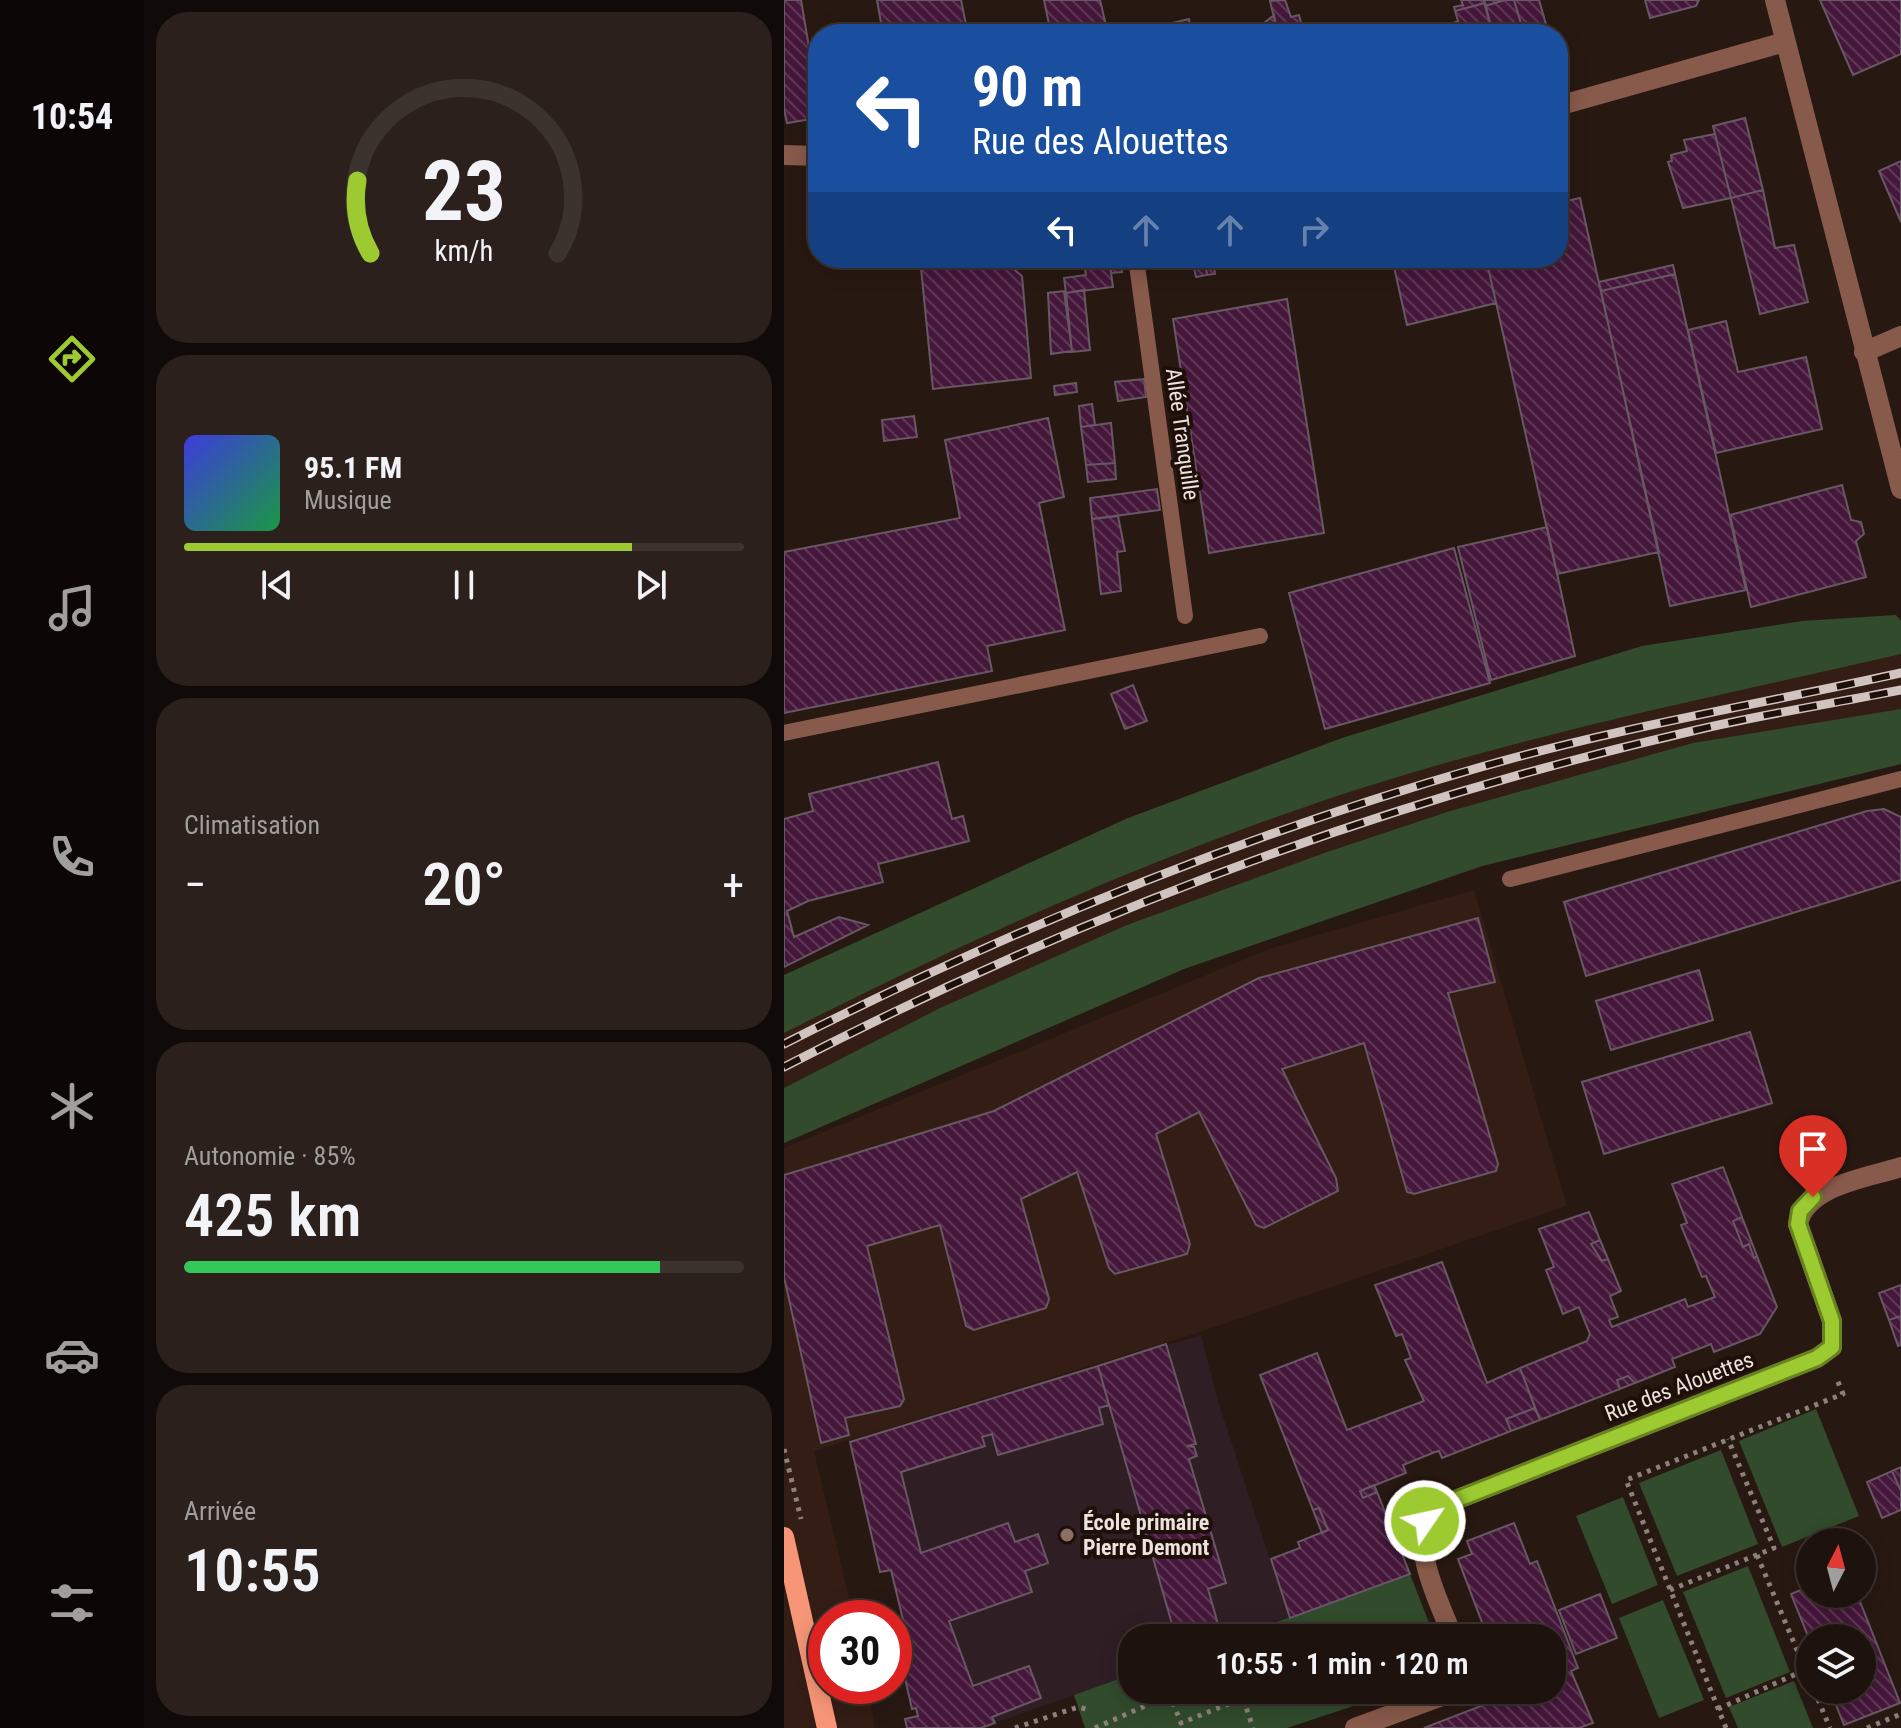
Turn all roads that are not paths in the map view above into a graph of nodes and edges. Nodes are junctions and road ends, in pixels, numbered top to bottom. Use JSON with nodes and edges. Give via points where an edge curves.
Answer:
{"nodes":[{"id":1,"x":1775,"y":0,"type":"edge"},
{"id":2,"x":1785,"y":42,"type":"junction"},
{"id":3,"x":1568,"y":103,"type":"edge"},
{"id":4,"x":784,"y":155,"type":"edge"},
{"id":5,"x":808,"y":156,"type":"edge"},
{"id":6,"x":1137,"y":268,"type":"edge"},
{"id":7,"x":1901,"y":336,"type":"edge"},
{"id":8,"x":1864,"y":352,"type":"junction"},
{"id":9,"x":1901,"y":489,"type":"edge"},
{"id":10,"x":1185,"y":616,"type":"dead end"},
{"id":11,"x":1260,"y":636,"type":"dead end"},
{"id":12,"x":784,"y":733,"type":"edge"},
{"id":13,"x":1901,"y":779,"type":"edge"},
{"id":14,"x":1510,"y":879,"type":"dead end"},
{"id":15,"x":1901,"y":1167,"type":"edge"},
{"id":16,"x":784,"y":1537,"type":"edge"},
{"id":17,"x":1448,"y":1624,"type":"edge"},
{"id":18,"x":1420,"y":1704,"type":"edge"},
{"id":19,"x":827,"y":1728,"type":"edge"},
{"id":20,"x":1355,"y":1728,"type":"edge"}],
"edges":[{"from":1,"to":2,"type":"street"},
{"from":2,"to":3,"type":"street"},
{"from":2,"to":8,"type":"street"},
{"from":4,"to":5,"type":"street"},
{"from":6,"to":10,"type":"lane","name":"Allée Tranquille"},
{"from":7,"to":8,"type":"street"},
{"from":8,"to":9,"type":"street"},
{"from":11,"to":12,"type":"lane"},
{"from":13,"to":14,"type":"lane"},
{"from":15,"to":17,"type":"street","name":"Rue des Alouettes","via":[[1813,1197],[1800,1211],[1798,1224],[1832,1321],[1832,1347],[1817,1358],[1435,1508],[1425,1521],[1422,1543]]},
{"from":16,"to":19,"type":"main road"},
{"from":18,"to":20,"type":"street"}]}
